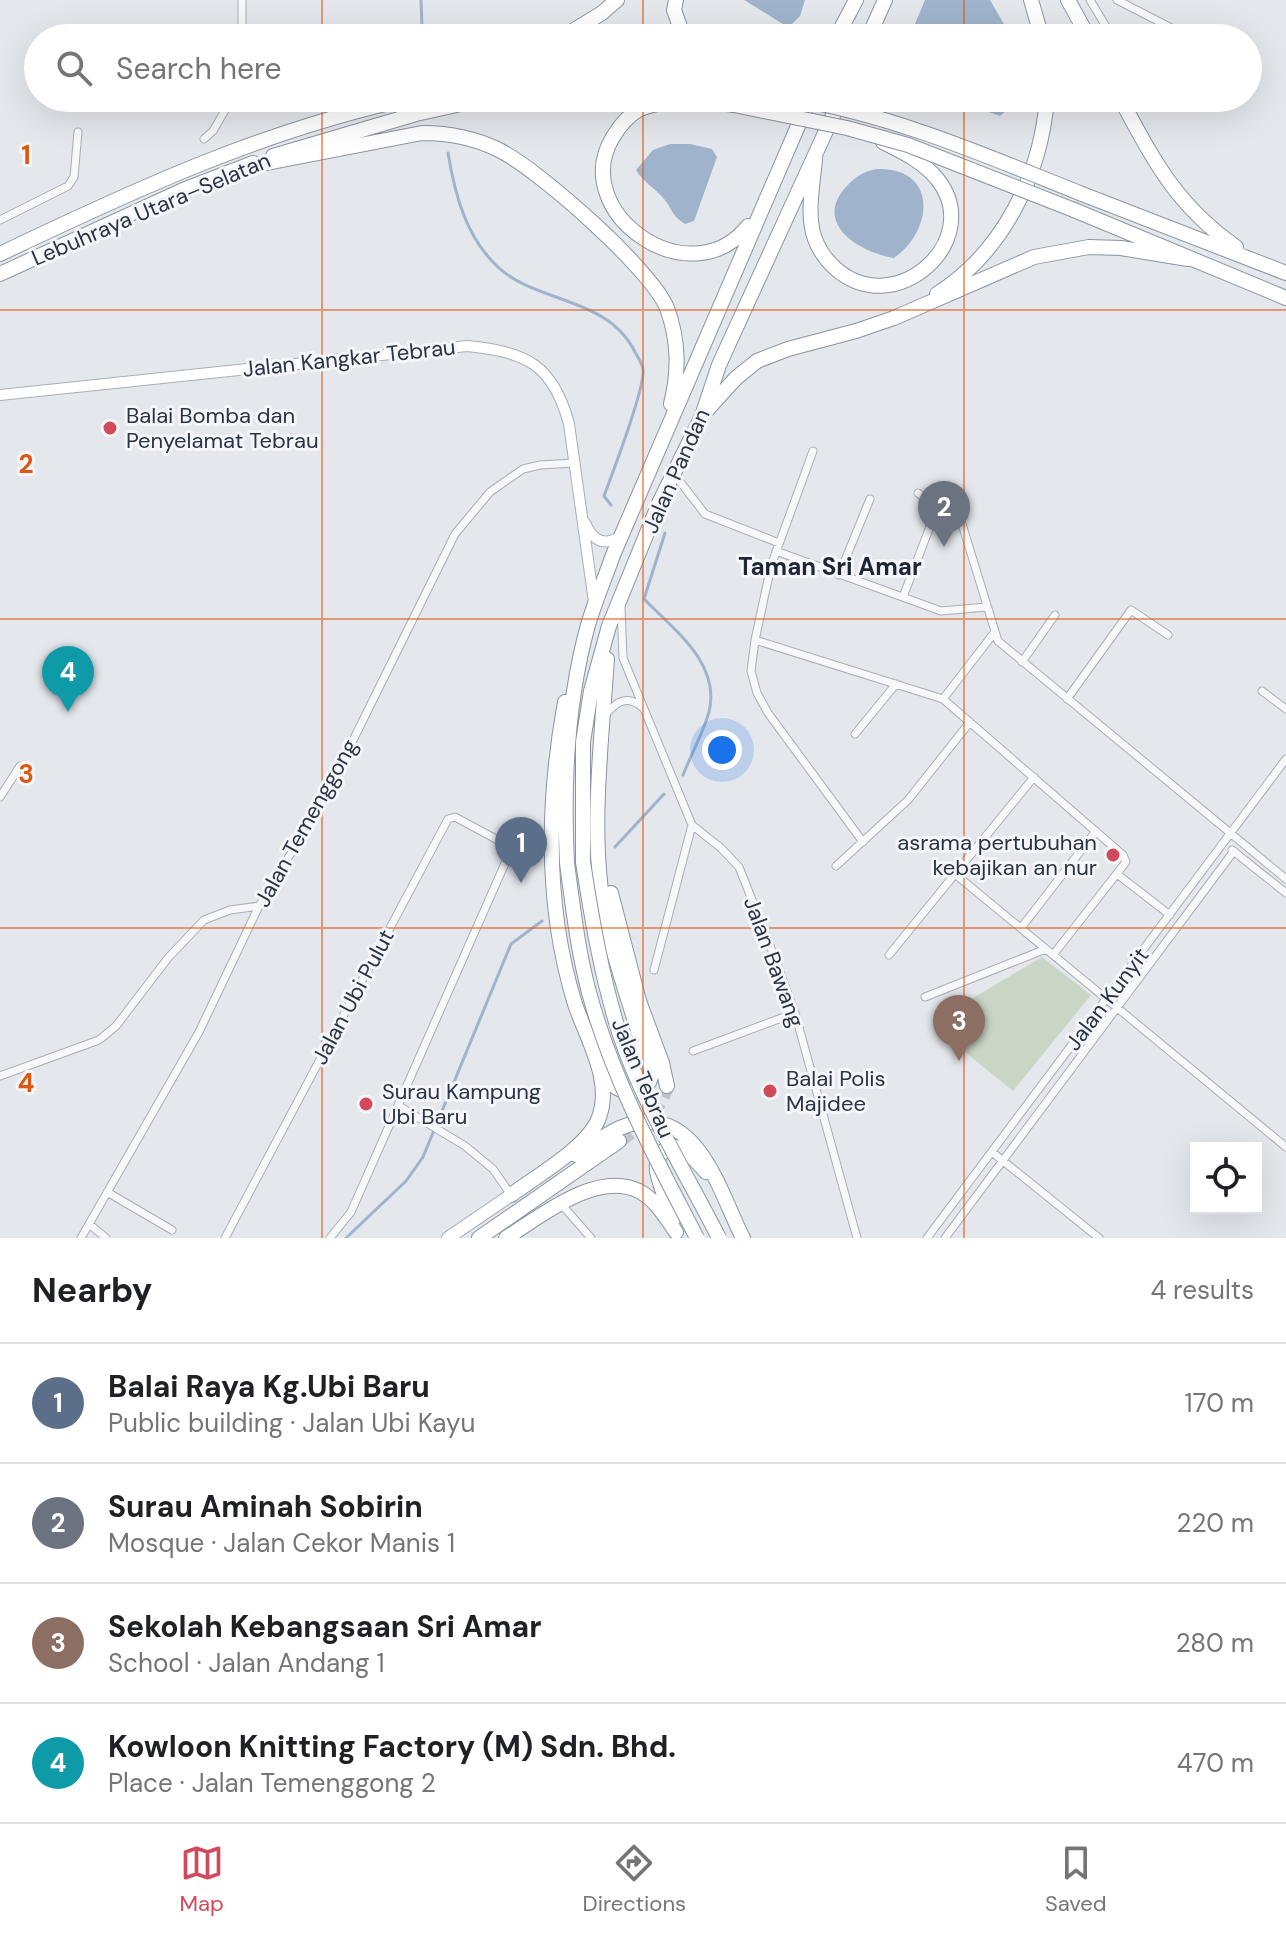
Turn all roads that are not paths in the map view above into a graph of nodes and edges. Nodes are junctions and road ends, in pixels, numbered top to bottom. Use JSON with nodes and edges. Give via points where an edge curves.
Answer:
{"nodes":[{"id":1,"x":242,"y":0,"type":"edge"},
{"id":2,"x":617,"y":0,"type":"edge"},
{"id":3,"x":676,"y":0,"type":"edge"},
{"id":4,"x":844,"y":0,"type":"edge"},
{"id":5,"x":856,"y":0,"type":"edge"},
{"id":6,"x":885,"y":0,"type":"edge"},
{"id":7,"x":1031,"y":0,"type":"edge"},
{"id":8,"x":1068,"y":0,"type":"edge"},
{"id":9,"x":1090,"y":0,"type":"edge"},
{"id":10,"x":1117,"y":0,"type":"edge"},
{"id":11,"x":242,"y":24,"type":"edge"},
{"id":12,"x":584,"y":24,"type":"edge"},
{"id":13,"x":679,"y":24,"type":"edge"},
{"id":14,"x":839,"y":24,"type":"edge"},
{"id":15,"x":843,"y":24,"type":"edge"},
{"id":16,"x":874,"y":24,"type":"edge"},
{"id":17,"x":1038,"y":24,"type":"edge"},
{"id":18,"x":1081,"y":24,"type":"edge"},
{"id":19,"x":1105,"y":24,"type":"edge"},
{"id":20,"x":1164,"y":24,"type":"edge"},
{"id":21,"x":224,"y":112,"type":"edge"},
{"id":22,"x":349,"y":112,"type":"edge"},
{"id":23,"x":429,"y":112,"type":"edge"},
{"id":24,"x":637,"y":112,"type":"edge"},
{"id":25,"x":765,"y":112,"type":"edge"},
{"id":26,"x":804,"y":112,"type":"edge"},
{"id":27,"x":834,"y":112,"type":"edge"},
{"id":28,"x":852,"y":112,"type":"edge"},
{"id":29,"x":1046,"y":112,"type":"edge"},
{"id":30,"x":1128,"y":112,"type":"edge"},
{"id":31,"x":78,"y":132,"type":"dead end"},
{"id":32,"x":872,"y":136,"type":"junction"},
{"id":33,"x":204,"y":139,"type":"dead end"},
{"id":34,"x":816,"y":150,"type":"junction"},
{"id":35,"x":245,"y":167,"type":"junction"},
{"id":36,"x":760,"y":211,"type":"junction"},
{"id":37,"x":0,"y":220,"type":"edge"},
{"id":38,"x":0,"y":254,"type":"edge"},
{"id":39,"x":1188,"y":259,"type":"junction"},
{"id":40,"x":1256,"y":262,"type":"junction"},
{"id":41,"x":1286,"y":273,"type":"edge"},
{"id":42,"x":0,"y":274,"type":"edge"},
{"id":43,"x":1286,"y":298,"type":"edge"},
{"id":44,"x":894,"y":318,"type":"junction"},
{"id":45,"x":0,"y":395,"type":"edge"},
{"id":46,"x":702,"y":416,"type":"junction"},
{"id":47,"x":660,"y":448,"type":"junction"},
{"id":48,"x":813,"y":451,"type":"dead end"},
{"id":49,"x":574,"y":463,"type":"junction"},
{"id":50,"x":674,"y":474,"type":"junction"},
{"id":51,"x":918,"y":493,"type":"dead end"},
{"id":52,"x":870,"y":499,"type":"dead end"},
{"id":53,"x":581,"y":514,"type":"junction"},
{"id":54,"x":962,"y":524,"type":"dead end"},
{"id":55,"x":621,"y":536,"type":"junction"},
{"id":56,"x":778,"y":547,"type":"junction"},
{"id":57,"x":839,"y":575,"type":"junction"},
{"id":58,"x":622,"y":597,"type":"junction"},
{"id":59,"x":903,"y":597,"type":"junction"},
{"id":60,"x":986,"y":607,"type":"junction"},
{"id":61,"x":595,"y":608,"type":"junction"},
{"id":62,"x":1055,"y":615,"type":"dead end"},
{"id":63,"x":589,"y":624,"type":"junction"},
{"id":64,"x":609,"y":626,"type":"junction"},
{"id":65,"x":994,"y":633,"type":"junction"},
{"id":66,"x":1168,"y":635,"type":"dead end"},
{"id":67,"x":755,"y":640,"type":"junction"},
{"id":68,"x":1022,"y":662,"type":"junction"},
{"id":69,"x":896,"y":684,"type":"junction"},
{"id":70,"x":1262,"y":691,"type":"dead end"},
{"id":71,"x":943,"y":699,"type":"junction"},
{"id":72,"x":1067,"y":699,"type":"junction"},
{"id":73,"x":1286,"y":709,"type":"edge"},
{"id":74,"x":645,"y":710,"type":"junction"},
{"id":75,"x":603,"y":719,"type":"junction"},
{"id":76,"x":970,"y":722,"type":"junction"},
{"id":77,"x":855,"y":734,"type":"dead end"},
{"id":78,"x":1286,"y":759,"type":"edge"},
{"id":79,"x":20,"y":766,"type":"dead end"},
{"id":80,"x":1282,"y":771,"type":"edge"},
{"id":81,"x":1034,"y":777,"type":"junction"},
{"id":82,"x":0,"y":797,"type":"edge"},
{"id":83,"x":599,"y":821,"type":"junction"},
{"id":84,"x":692,"y":825,"type":"junction"},
{"id":85,"x":1096,"y":831,"type":"junction"},
{"id":86,"x":1230,"y":835,"type":"junction"},
{"id":87,"x":863,"y":842,"type":"junction"},
{"id":88,"x":1224,"y":844,"type":"junction"},
{"id":89,"x":1234,"y":851,"type":"junction"},
{"id":90,"x":583,"y":862,"type":"joint"},
{"id":91,"x":567,"y":863,"type":"joint"},
{"id":92,"x":1249,"y":864,"type":"junction"},
{"id":93,"x":836,"y":866,"type":"dead end"},
{"id":94,"x":1222,"y":866,"type":"junction"},
{"id":95,"x":955,"y":874,"type":"junction"},
{"id":96,"x":1117,"y":874,"type":"junction"},
{"id":97,"x":1286,"y":879,"type":"edge"},
{"id":98,"x":1286,"y":893,"type":"edge"},
{"id":99,"x":259,"y":906,"type":"junction"},
{"id":100,"x":1170,"y":915,"type":"junction"},
{"id":101,"x":1021,"y":928,"type":"junction"},
{"id":102,"x":1050,"y":952,"type":"junction"},
{"id":103,"x":889,"y":955,"type":"dead end"},
{"id":104,"x":654,"y":970,"type":"dead end"},
{"id":105,"x":925,"y":997,"type":"dead end"},
{"id":106,"x":1107,"y":999,"type":"junction"},
{"id":107,"x":1117,"y":1007,"type":"junction"},
{"id":108,"x":795,"y":1013,"type":"junction"},
{"id":109,"x":591,"y":1048,"type":"junction"},
{"id":110,"x":693,"y":1051,"type":"dead end"},
{"id":111,"x":0,"y":1076,"type":"edge"},
{"id":112,"x":667,"y":1086,"type":"dead end"},
{"id":113,"x":399,"y":1106,"type":"junction"},
{"id":114,"x":619,"y":1141,"type":"tunnel mouth"},
{"id":115,"x":1286,"y":1147,"type":"edge"},
{"id":116,"x":992,"y":1152,"type":"junction"},
{"id":117,"x":1003,"y":1160,"type":"junction"},
{"id":118,"x":717,"y":1184,"type":"junction"},
{"id":119,"x":107,"y":1192,"type":"junction"},
{"id":120,"x":511,"y":1195,"type":"junction"},
{"id":121,"x":562,"y":1205,"type":"junction"},
{"id":122,"x":89,"y":1224,"type":"junction"},
{"id":123,"x":172,"y":1230,"type":"dead end"},
{"id":124,"x":678,"y":1235,"type":"edge"},
{"id":125,"x":81,"y":1238,"type":"edge"},
{"id":126,"x":106,"y":1238,"type":"edge"},
{"id":127,"x":225,"y":1238,"type":"edge"},
{"id":128,"x":330,"y":1238,"type":"edge"},
{"id":129,"x":448,"y":1238,"type":"edge"},
{"id":130,"x":479,"y":1238,"type":"edge"},
{"id":131,"x":506,"y":1238,"type":"edge"},
{"id":132,"x":591,"y":1238,"type":"edge"},
{"id":133,"x":697,"y":1238,"type":"edge"},
{"id":134,"x":719,"y":1238,"type":"edge"},
{"id":135,"x":743,"y":1238,"type":"edge"},
{"id":136,"x":857,"y":1238,"type":"edge"},
{"id":137,"x":927,"y":1238,"type":"edge"},
{"id":138,"x":945,"y":1238,"type":"edge"},
{"id":139,"x":1099,"y":1238,"type":"edge"}],
"edges":[{"from":1,"to":11,"type":"street"},
{"from":2,"to":12,"type":"highway"},
{"from":3,"to":13,"type":"highway"},
{"from":4,"to":14,"type":"highway"},
{"from":5,"to":15,"type":"highway"},
{"from":6,"to":16,"type":"highway"},
{"from":7,"to":17,"type":"highway"},
{"from":8,"to":18,"type":"highway"},
{"from":9,"to":19,"type":"street"},
{"from":10,"to":20,"type":"street"},
{"from":21,"to":33,"type":"street"},
{"from":22,"to":38,"type":"highway","name":"Lebuhraya Utara–Selatan","via":[[176,172]]},
{"from":23,"to":35,"type":"highway","name":"Lebuhraya Utara–Selatan","via":[[296,147]]},
{"from":24,"to":36,"type":"highway","via":[[609,144],[602,175],[610,201],[636,232],[675,254],[694,254],[738,239]]},
{"from":25,"to":32,"type":"highway","bridge":true},
{"from":26,"to":36,"type":"highway","name":"Jalan Pandan"},
{"from":27,"to":34,"type":"highway","name":"Jalan Pandan"},
{"from":28,"to":40,"type":"highway","bridge":true,"via":[[936,136]]},
{"from":29,"to":44,"type":"highway","via":[[1039,151],[1012,217],[997,239],[954,283]]},
{"from":30,"to":40,"type":"highway","via":[[1181,200],[1212,231]]},
{"from":31,"to":37,"type":"street","via":[[74,177],[68,186]]},
{"from":32,"to":34,"type":"highway","bridge":true,"via":[[912,157],[946,193],[950,217],[945,243],[929,266],[902,283],[857,283],[831,264],[815,241],[811,215]]},
{"from":32,"to":39,"type":"highway","bridge":true,"via":[[934,154]]},
{"from":34,"to":46,"type":"highway","name":"Jalan Pandan","via":[[719,365]]},
{"from":35,"to":42,"type":"highway","name":"Lebuhraya Utara–Selatan","via":[[168,196]]},
{"from":35,"to":47,"type":"highway","via":[[422,133],[466,138],[527,166],[648,278],[665,305],[678,354]]},
{"from":36,"to":47,"type":"highway","name":"Jalan Pandan"},
{"from":39,"to":43,"type":"highway"},
{"from":39,"to":44,"type":"highway","via":[[1089,247],[1034,257]]},
{"from":40,"to":41,"type":"highway"},
{"from":44,"to":46,"type":"highway","via":[[757,361]]},
{"from":45,"to":49,"type":"street","name":"Jalan Kangkar Tebrau","via":[[406,350],[500,349],[521,356],[555,384],[569,424]]},
{"from":46,"to":50,"type":"highway","name":"Jalan Pandan"},
{"from":47,"to":55,"type":"highway","name":"Jalan Pandan"},
{"from":48,"to":56,"type":"street"},
{"from":49,"to":53,"type":"street","name":"Jalan Kangkar Tebrau"},
{"from":49,"to":99,"type":"street","name":"Jalan Temenggong","via":[[523,469],[490,492],[455,534],[325,797]]},
{"from":50,"to":56,"type":"street","via":[[705,514]]},
{"from":50,"to":58,"type":"highway","name":"Jalan Pandan"},
{"from":51,"to":59,"type":"street","via":[[936,511]]},
{"from":52,"to":57,"type":"street"},
{"from":53,"to":55,"type":"street","via":[[596,539],[610,543]]},
{"from":53,"to":61,"type":"street","name":"Jalan Kangkar Tebrau"},
{"from":54,"to":60,"type":"street"},
{"from":55,"to":61,"type":"highway","name":"Jalan Pandan"},
{"from":56,"to":57,"type":"street"},
{"from":56,"to":67,"type":"street"},
{"from":57,"to":59,"type":"street"},
{"from":58,"to":64,"type":"highway","name":"Jalan Pandan"},
{"from":58,"to":74,"type":"street","name":"Jalan Bawang","via":[[623,658]]},
{"from":59,"to":60,"type":"street","via":[[950,612]]},
{"from":60,"to":65,"type":"street"},
{"from":61,"to":63,"type":"highway","name":"Jalan Pandan"},
{"from":62,"to":68,"type":"street"},
{"from":63,"to":91,"type":"highway","name":"Jalan Pandan","via":[[568,749]]},
{"from":63,"to":109,"type":"highway","via":[[566,695],[552,802],[552,864],[559,932]]},
{"from":64,"to":75,"type":"highway"},
{"from":64,"to":90,"type":"highway","name":"Jalan Pandan","via":[[583,742]]},
{"from":65,"to":68,"type":"street"},
{"from":65,"to":71,"type":"street"},
{"from":66,"to":72,"type":"street","via":[[1131,610]]},
{"from":67,"to":69,"type":"street"},
{"from":67,"to":87,"type":"street","via":[[751,671],[757,693]]},
{"from":68,"to":72,"type":"street"},
{"from":69,"to":71,"type":"street"},
{"from":69,"to":77,"type":"street"},
{"from":70,"to":73,"type":"street"},
{"from":71,"to":76,"type":"street"},
{"from":72,"to":86,"type":"street"},
{"from":74,"to":75,"type":"street","via":[[626,699]]},
{"from":74,"to":84,"type":"street","name":"Jalan Bawang"},
{"from":75,"to":83,"type":"highway"},
{"from":76,"to":81,"type":"street"},
{"from":76,"to":87,"type":"street","via":[[908,800]]},
{"from":78,"to":80,"type":"street","name":"Jalan Kunyit"},
{"from":79,"to":82,"type":"street"},
{"from":80,"to":86,"type":"street","name":"Jalan Kunyit"},
{"from":81,"to":85,"type":"street"},
{"from":81,"to":95,"type":"street"},
{"from":83,"to":109,"type":"highway","via":[[605,919],[651,1067],[647,1085],[637,1091],[615,1086]]},
{"from":83,"to":112,"type":"highway","via":[[614,910]]},
{"from":84,"to":104,"type":"street"},
{"from":84,"to":108,"type":"street","name":"Jalan Bawang","via":[[739,867]]},
{"from":85,"to":96,"type":"street","via":[[1123,855],[1126,862]]},
{"from":85,"to":101,"type":"street"},
{"from":86,"to":88,"type":"street","name":"Jalan Kunyit"},
{"from":86,"to":89,"type":"street"},
{"from":86,"to":97,"type":"street"},
{"from":87,"to":93,"type":"street"},
{"from":88,"to":89,"type":"street"},
{"from":88,"to":100,"type":"street","name":"Jalan Kunyit"},
{"from":89,"to":92,"type":"street"},
{"from":89,"to":94,"type":"street","name":"Jalan Kunyit"},
{"from":90,"to":134,"type":"highway","name":"Jalan Tebrau","bridge":true,"via":[[621,1036]]},
{"from":91,"to":133,"type":"highway","name":"Jalan Tebrau","bridge":true,"via":[[576,931],[606,1045]]},
{"from":92,"to":94,"type":"street"},
{"from":92,"to":98,"type":"street"},
{"from":94,"to":107,"type":"street","name":"Jalan Kunyit"},
{"from":95,"to":101,"type":"street"},
{"from":95,"to":103,"type":"street"},
{"from":96,"to":100,"type":"street"},
{"from":96,"to":102,"type":"street"},
{"from":99,"to":111,"type":"street","via":[[204,920],[99,1040]]},
{"from":99,"to":119,"type":"street","name":"Jalan Temenggong","via":[[199,1032]]},
{"from":100,"to":106,"type":"street","name":"Jalan Kunyit"},
{"from":101,"to":102,"type":"street"},
{"from":102,"to":105,"type":"street"},
{"from":102,"to":106,"type":"street"},
{"from":106,"to":107,"type":"street"},
{"from":106,"to":116,"type":"street","name":"Jalan Kunyit"},
{"from":107,"to":115,"type":"street"},
{"from":107,"to":117,"type":"street","name":"Jalan Kunyit"},
{"from":108,"to":110,"type":"street"},
{"from":108,"to":136,"type":"street","name":"Jalan Bawang"},
{"from":109,"to":120,"type":"highway","via":[[604,1082],[598,1121],[588,1136]]},
{"from":113,"to":120,"type":"street","via":[[490,1166]]},
{"from":113,"to":127,"type":"street","name":"Jalan Ubi Pulut","via":[[510,848],[455,817],[448,819]]},
{"from":113,"to":128,"type":"street","via":[[351,1212]]},
{"from":114,"to":130,"type":"highway"},
{"from":116,"to":117,"type":"street"},
{"from":116,"to":137,"type":"street","name":"Jalan Kunyit"},
{"from":117,"to":138,"type":"street","name":"Jalan Kunyit"},
{"from":117,"to":139,"type":"street"},
{"from":118,"to":120,"type":"highway","via":[[692,1142],[664,1126],[643,1122],[616,1130]]},
{"from":118,"to":124,"type":"highway","via":[[681,1148],[665,1149],[658,1158]]},
{"from":118,"to":135,"type":"highway"},
{"from":119,"to":122,"type":"street","name":"Jalan Temenggong"},
{"from":119,"to":123,"type":"street"},
{"from":120,"to":129,"type":"main road"},
{"from":121,"to":124,"type":"highway","via":[[599,1186],[619,1185],[653,1201]]},
{"from":121,"to":131,"type":"highway"},
{"from":121,"to":132,"type":"street"},
{"from":122,"to":125,"type":"street","name":"Jalan Temenggong"},
{"from":122,"to":126,"type":"street"}]}
